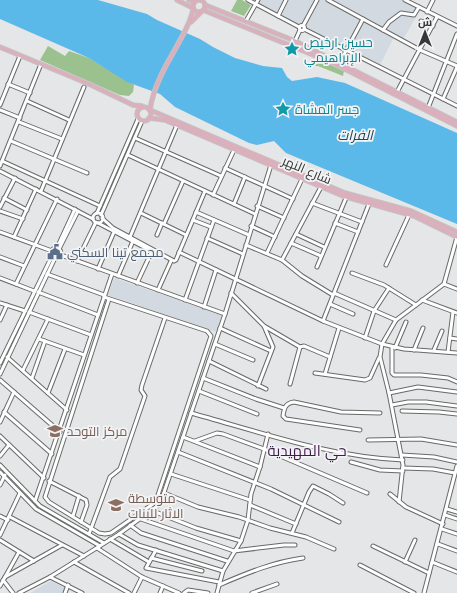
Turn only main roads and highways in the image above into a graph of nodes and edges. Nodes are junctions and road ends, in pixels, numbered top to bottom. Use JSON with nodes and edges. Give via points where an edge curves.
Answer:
{"nodes":[{"id":1,"x":178,"y":0,"type":"edge"},
{"id":2,"x":189,"y":0,"type":"edge"},
{"id":3,"x":197,"y":1,"type":"edge"},
{"id":4,"x":204,"y":3,"type":"edge"},
{"id":5,"x":193,"y":8,"type":"junction"},
{"id":6,"x":202,"y":11,"type":"junction"},
{"id":7,"x":189,"y":24,"type":"junction"},
{"id":8,"x":275,"y":33,"type":"junction"},
{"id":9,"x":272,"y":38,"type":"junction"},
{"id":10,"x":0,"y":47,"type":"edge"},
{"id":11,"x":152,"y":96,"type":"junction"},
{"id":12,"x":411,"y":101,"type":"junction"},
{"id":13,"x":133,"y":105,"type":"junction"},
{"id":14,"x":142,"y":106,"type":"junction"},
{"id":15,"x":150,"y":110,"type":"junction"},
{"id":16,"x":136,"y":114,"type":"junction"},
{"id":17,"x":150,"y":118,"type":"junction"},
{"id":18,"x":457,"y":122,"type":"edge"},
{"id":19,"x":457,"y":126,"type":"edge"},
{"id":20,"x":218,"y":140,"type":"junction"},
{"id":21,"x":334,"y":190,"type":"junction"},
{"id":22,"x":457,"y":232,"type":"edge"},
{"id":23,"x":457,"y":237,"type":"edge"}],
"edges":[{"from":1,"to":5,"type":"main road"},
{"from":2,"to":3,"type":"main road"},
{"from":3,"to":4,"type":"main road"},
{"from":3,"to":5,"type":"main road"},
{"from":4,"to":6,"type":"main road"},
{"from":4,"to":8,"type":"main road"},
{"from":5,"to":6,"type":"main road","via":[[195,12]]},
{"from":5,"to":7,"type":"main road"},
{"from":6,"to":7,"type":"main road"},
{"from":6,"to":9,"type":"main road"},
{"from":7,"to":11,"type":"main road"},
{"from":8,"to":9,"type":"main road"},
{"from":8,"to":12,"type":"main road","via":[[340,62]]},
{"from":9,"to":12,"type":"main road","via":[[333,63]]},
{"from":10,"to":13,"type":"main road"},
{"from":11,"to":14,"type":"main road"},
{"from":11,"to":15,"type":"main road"},
{"from":12,"to":18,"type":"main road"},
{"from":12,"to":19,"type":"main road"},
{"from":13,"to":14,"type":"main road"},
{"from":13,"to":16,"type":"main road"},
{"from":14,"to":15,"type":"main road"},
{"from":14,"to":16,"type":"main road"},
{"from":15,"to":17,"type":"main road"},
{"from":15,"to":20,"type":"main road","name":"شارع النهر"},
{"from":16,"to":17,"type":"main road","via":[[140,120]]},
{"from":17,"to":20,"type":"main road","name":"شارع النهر","via":[[162,119]]},
{"from":20,"to":21,"type":"main road","name":"شارع النهر"},
{"from":20,"to":21,"type":"main road","name":"شارع النهر","via":[[234,150],[321,187]]},
{"from":21,"to":22,"type":"main road","name":"شارع النهر","via":[[411,211]]},
{"from":21,"to":23,"type":"main road","name":"شارع النهر","via":[[346,198],[410,215]]}]}
